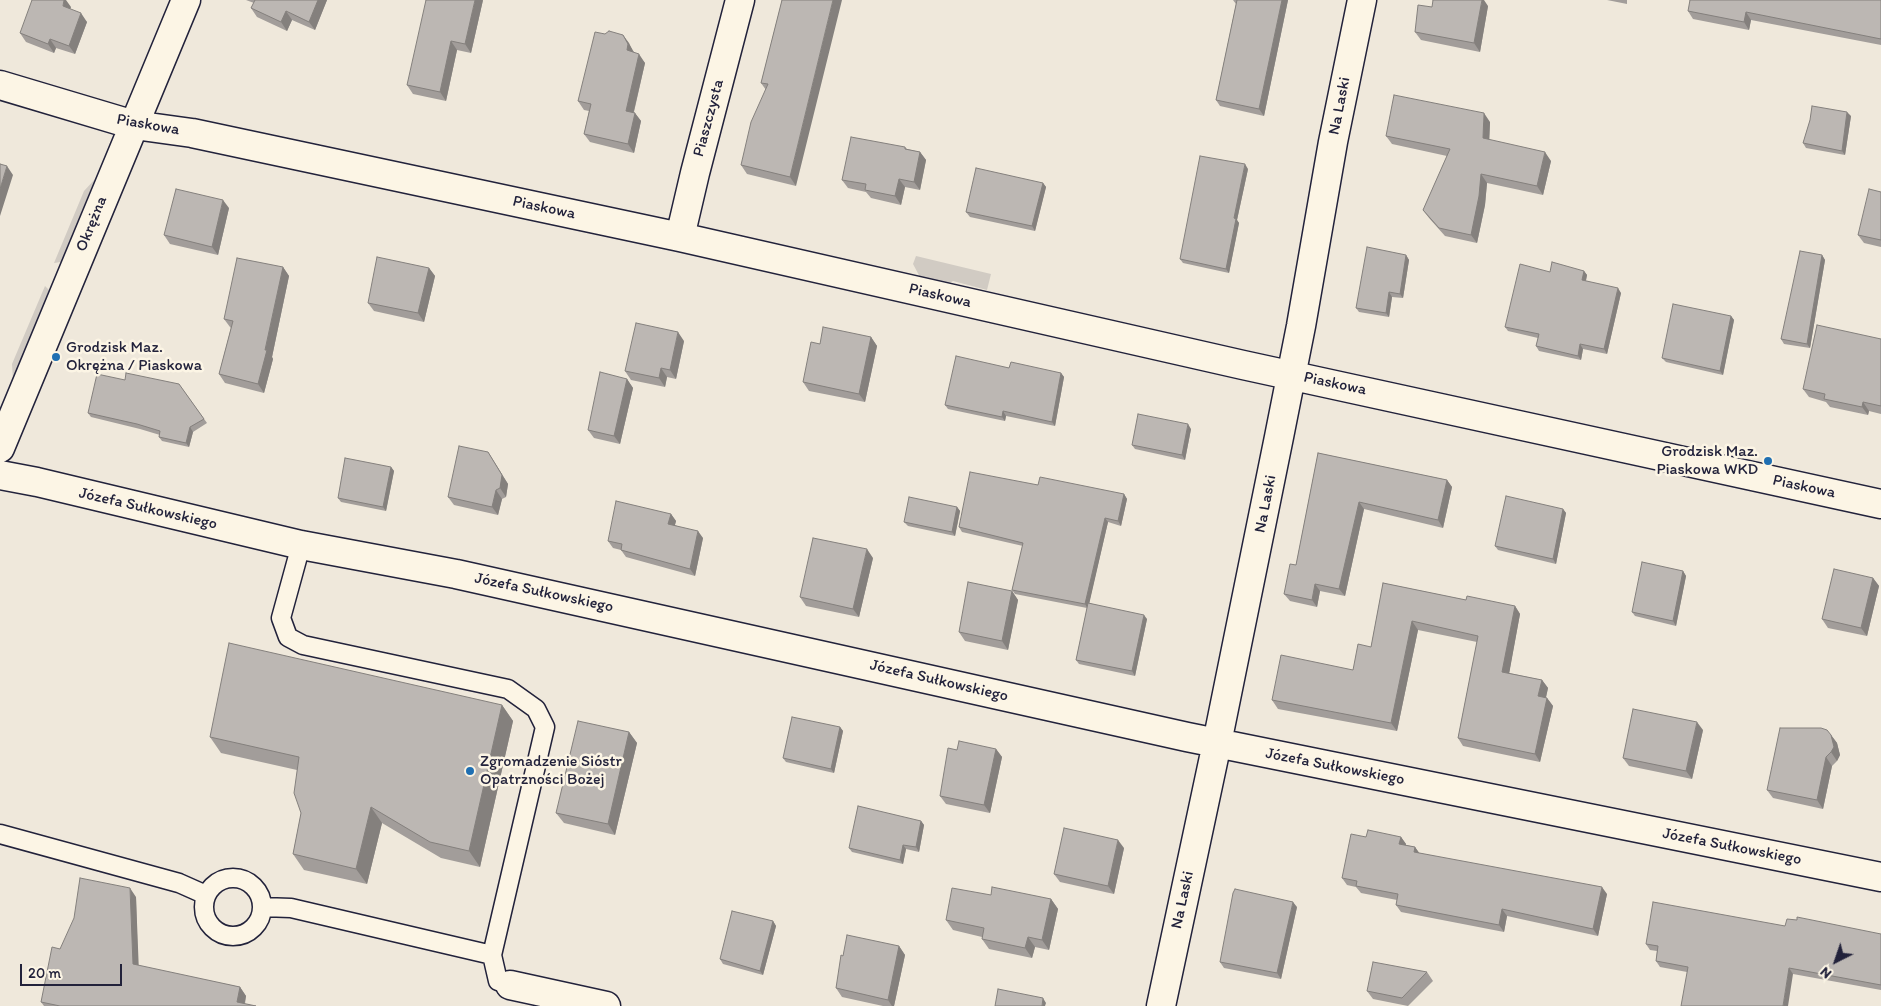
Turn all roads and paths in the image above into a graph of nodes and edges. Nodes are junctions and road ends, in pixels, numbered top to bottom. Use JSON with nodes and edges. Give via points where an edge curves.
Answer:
{"nodes":[{"id":1,"x":186,"y":0,"type":"edge"},
{"id":2,"x":740,"y":0,"type":"edge"},
{"id":3,"x":1362,"y":0,"type":"edge"},
{"id":4,"x":0,"y":85,"type":"edge"},
{"id":5,"x":134,"y":125,"type":"junction"},
{"id":6,"x":680,"y":238,"type":"junction"},
{"id":7,"x":1291,"y":375,"type":"junction"},
{"id":8,"x":0,"y":448,"type":"edge"},
{"id":9,"x":0,"y":475,"type":"edge"},
{"id":10,"x":1881,"y":504,"type":"edge"},
{"id":11,"x":301,"y":545,"type":"junction"},
{"id":12,"x":1217,"y":743,"type":"junction"},
{"id":13,"x":0,"y":834,"type":"edge"},
{"id":14,"x":1881,"y":877,"type":"edge"},
{"id":15,"x":206,"y":895,"type":"junction"},
{"id":16,"x":262,"y":906,"type":"junction"},
{"id":17,"x":492,"y":955,"type":"junction"},
{"id":18,"x":510,"y":985,"type":"joint"},
{"id":19,"x":606,"y":1006,"type":"edge"},
{"id":20,"x":1161,"y":1006,"type":"edge"}],
"edges":[{"from":1,"to":5,"type":"street","name":"Okrężna"},
{"from":2,"to":6,"type":"street","name":"Piaszczysta"},
{"from":3,"to":7,"type":"street","name":"Na Laski"},
{"from":4,"to":5,"type":"street","name":"Piaskowa"},
{"from":5,"to":6,"type":"street","name":"Piaskowa","via":[[192,133]]},
{"from":5,"to":8,"type":"street","name":"Okrężna"},
{"from":6,"to":7,"type":"street","name":"Piaskowa"},
{"from":7,"to":10,"type":"street","name":"Piaskowa"},
{"from":7,"to":12,"type":"street","name":"Na Laski"},
{"from":9,"to":11,"type":"street","name":"Józefa Sułkowskiego"},
{"from":11,"to":12,"type":"street","name":"Józefa Sułkowskiego","via":[[456,574]]},
{"from":11,"to":17,"type":"lane","via":[[281,618],[288,637],[303,645],[508,689],[536,709],[545,727]]},
{"from":12,"to":14,"type":"street","name":"Józefa Sułkowskiego"},
{"from":12,"to":20,"type":"street","name":"Na Laski"},
{"from":13,"to":15,"type":"lane","via":[[178,883]]},
{"from":15,"to":16,"type":"lane","via":[[220,881],[239,879],[255,888]]},
{"from":15,"to":16,"type":"lane","via":[[204,914],[208,922],[214,930],[231,937],[241,936],[256,925]]},
{"from":16,"to":17,"type":"lane","via":[[291,908]]},
{"from":17,"to":18,"type":"lane","via":[[498,981]]},
{"from":18,"to":19,"type":"street"}]}
